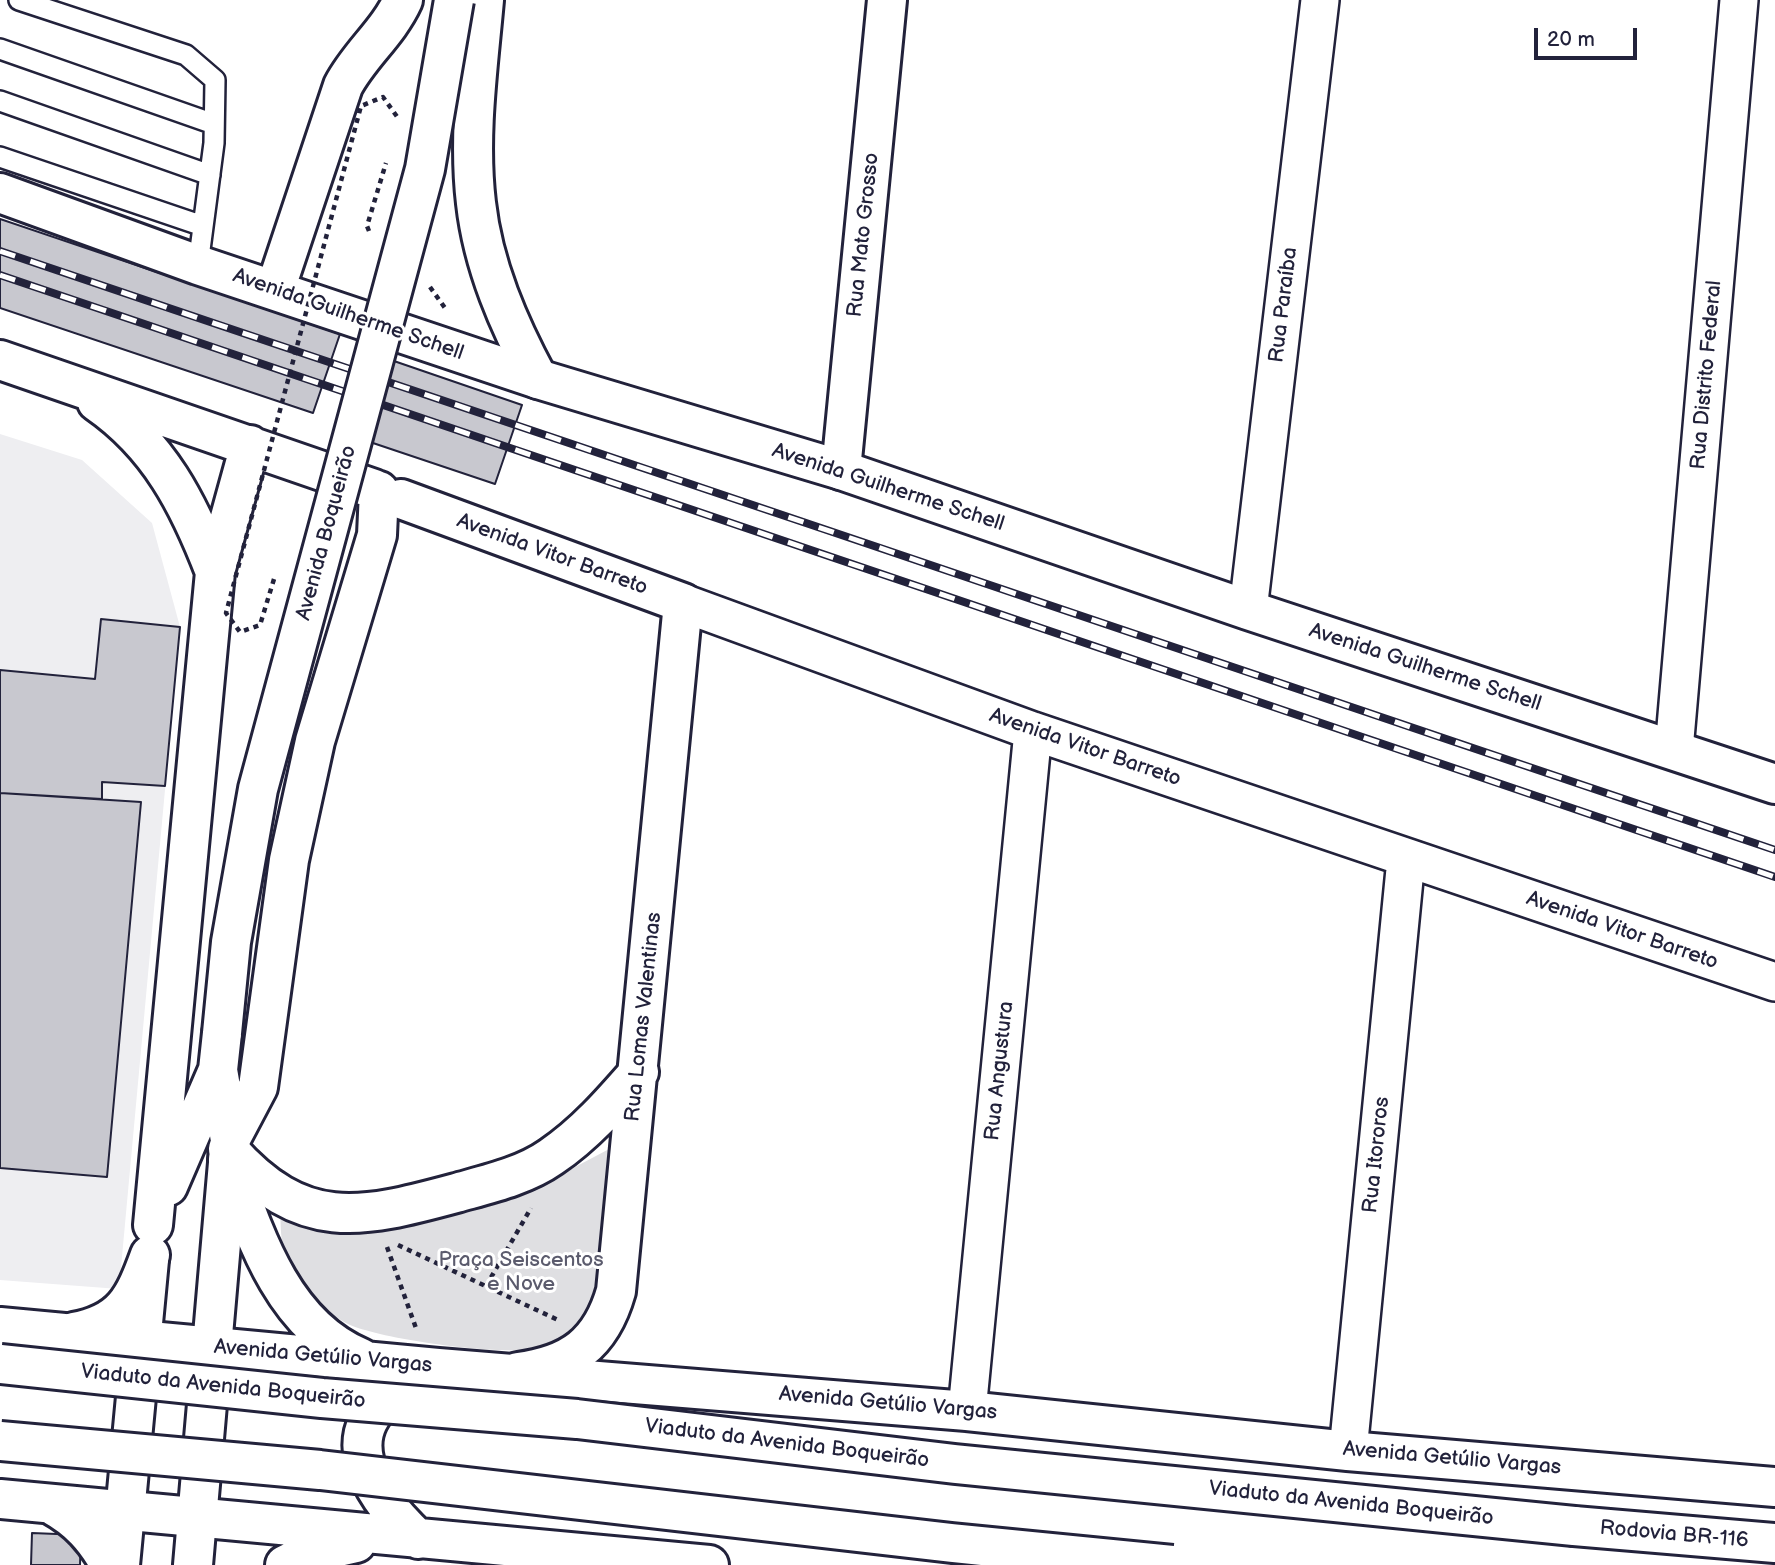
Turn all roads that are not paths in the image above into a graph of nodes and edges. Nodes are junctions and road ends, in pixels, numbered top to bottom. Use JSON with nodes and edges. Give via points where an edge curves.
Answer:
{"nodes":[{"id":1,"x":19,"y":0,"type":"edge"},
{"id":2,"x":402,"y":0,"type":"edge"},
{"id":3,"x":454,"y":0,"type":"edge"},
{"id":4,"x":484,"y":0,"type":"edge"},
{"id":5,"x":887,"y":0,"type":"edge"},
{"id":6,"x":1320,"y":0,"type":"edge"},
{"id":7,"x":1739,"y":0,"type":"edge"},
{"id":8,"x":0,"y":49,"type":"edge"},
{"id":9,"x":0,"y":101,"type":"edge"},
{"id":10,"x":214,"y":124,"type":"junction"},
{"id":11,"x":0,"y":157,"type":"edge"},
{"id":12,"x":210,"y":176,"type":"junction"},
{"id":13,"x":0,"y":193,"type":"edge"},
{"id":14,"x":203,"y":226,"type":"junction"},
{"id":15,"x":198,"y":265,"type":"junction"},
{"id":16,"x":275,"y":290,"type":"junction"},
{"id":17,"x":0,"y":360,"type":"edge"},
{"id":18,"x":538,"y":379,"type":"junction"},
{"id":19,"x":76,"y":387,"type":"junction"},
{"id":20,"x":250,"y":444,"type":"junction"},
{"id":21,"x":841,"y":470,"type":"junction"},
{"id":22,"x":390,"y":495,"type":"junction"},
{"id":23,"x":215,"y":572,"type":"junction"},
{"id":24,"x":683,"y":603,"type":"junction"},
{"id":25,"x":1248,"y":610,"type":"junction"},
{"id":26,"x":1033,"y":731,"type":"junction"},
{"id":27,"x":1674,"y":750,"type":"junction"},
{"id":28,"x":1775,"y":784,"type":"edge"},
{"id":29,"x":1406,"y":859,"type":"junction"},
{"id":30,"x":1775,"y":982,"type":"edge"},
{"id":31,"x":218,"y":1070,"type":"junction"},
{"id":32,"x":639,"y":1072,"type":"junction"},
{"id":33,"x":229,"y":1150,"type":"junction"},
{"id":34,"x":151,"y":1240,"type":"junction"},
{"id":35,"x":0,"y":1328,"type":"edge"},
{"id":36,"x":64,"y":1334,"type":"junction"},
{"id":37,"x":143,"y":1342,"type":"junction"},
{"id":38,"x":213,"y":1347,"type":"junction"},
{"id":39,"x":370,"y":1361,"type":"junction"},
{"id":40,"x":0,"y":1364,"type":"edge"},
{"id":41,"x":438,"y":1368,"type":"junction"},
{"id":42,"x":516,"y":1373,"type":"junction"},
{"id":43,"x":967,"y":1411,"type":"junction"},
{"id":44,"x":0,"y":1441,"type":"edge"},
{"id":45,"x":1348,"y":1451,"type":"junction"},
{"id":46,"x":1775,"y":1488,"type":"edge"},
{"id":47,"x":0,"y":1499,"type":"edge"},
{"id":48,"x":50,"y":1504,"type":"junction"},
{"id":49,"x":125,"y":1512,"type":"junction"},
{"id":50,"x":198,"y":1517,"type":"junction"},
{"id":51,"x":1574,"y":1526,"type":"joint"},
{"id":52,"x":418,"y":1539,"type":"junction"},
{"id":53,"x":1775,"y":1543,"type":"edge"},
{"id":54,"x":110,"y":1565,"type":"edge"},
{"id":55,"x":120,"y":1565,"type":"edge"},
{"id":56,"x":193,"y":1565,"type":"edge"},
{"id":57,"x":285,"y":1565,"type":"edge"},
{"id":58,"x":709,"y":1565,"type":"edge"},
{"id":59,"x":1172,"y":1565,"type":"edge"}],
"edges":[{"from":1,"to":10,"type":"lane","via":[[186,55],[215,80]]},
{"from":2,"to":16,"type":"main road","via":[[343,86]]},
{"from":3,"to":31,"type":"main road","name":"Avenida Boqueirão","bridge":true,"via":[[425,169],[258,789],[231,942]]},
{"from":4,"to":18,"type":"main road","via":[[474,110],[476,204],[509,324]]},
{"from":5,"to":21,"type":"main road","name":"Rua Mato Grosso"},
{"from":6,"to":25,"type":"street","name":"Rua Paraíba"},
{"from":7,"to":27,"type":"street","name":"Rua Distrito Federal"},
{"from":8,"to":10,"type":"lane"},
{"from":9,"to":12,"type":"lane"},
{"from":10,"to":12,"type":"lane"},
{"from":11,"to":14,"type":"lane"},
{"from":12,"to":14,"type":"lane"},
{"from":13,"to":15,"type":"main road","name":"Avenida Guilherme Schell"},
{"from":14,"to":15,"type":"lane"},
{"from":15,"to":16,"type":"main road","name":"Avenida Guilherme Schell"},
{"from":16,"to":18,"type":"main road","name":"Avenida Guilherme Schell"},
{"from":17,"to":19,"type":"main road"},
{"from":18,"to":21,"type":"main road","name":"Avenida Guilherme Schell"},
{"from":19,"to":20,"type":"main road"},
{"from":19,"to":23,"type":"main road","via":[[131,428],[163,464],[194,519]]},
{"from":20,"to":22,"type":"main road","name":"Avenida Vitor Barreto"},
{"from":20,"to":23,"type":"main road"},
{"from":21,"to":25,"type":"main road","name":"Avenida Guilherme Schell"},
{"from":22,"to":24,"type":"main road","name":"Avenida Vitor Barreto"},
{"from":22,"to":33,"type":"main road","via":[[335,666],[302,800],[276,935],[258,1087]]},
{"from":23,"to":34,"type":"main road"},
{"from":24,"to":26,"type":"street","name":"Avenida Vitor Barreto"},
{"from":24,"to":32,"type":"main road","name":"Rua Lomas Valentinas"},
{"from":25,"to":27,"type":"main road","name":"Avenida Guilherme Schell"},
{"from":26,"to":29,"type":"street","name":"Avenida Vitor Barreto"},
{"from":26,"to":43,"type":"street","name":"Rua Angustura"},
{"from":27,"to":28,"type":"main road","name":"Avenida Guilherme Schell"},
{"from":29,"to":30,"type":"street","name":"Avenida Vitor Barreto"},
{"from":29,"to":45,"type":"street","name":"Rua Itororos"},
{"from":31,"to":33,"type":"main road","name":"Avenida Boqueirão"},
{"from":31,"to":34,"type":"main road","name":"Avenida Boqueirão"},
{"from":32,"to":33,"type":"main road","via":[[601,1115],[548,1159],[499,1181],[387,1211],[352,1214],[296,1202],[261,1180]]},
{"from":32,"to":42,"type":"main road","name":"Rua Lomas Valentinas","via":[[616,1291],[606,1321],[596,1336],[568,1359],[545,1369]]},
{"from":33,"to":38,"type":"main road","name":"Avenida Boqueirão"},
{"from":33,"to":39,"type":"main road","via":[[255,1235],[288,1295],[326,1338]]},
{"from":34,"to":36,"type":"main road","via":[[140,1283],[114,1319],[98,1328]]},
{"from":34,"to":37,"type":"main road","name":"Avenida Boqueirão"},
{"from":35,"to":36,"type":"main road","name":"Avenida Getúlio Vargas"},
{"from":36,"to":37,"type":"main road","name":"Avenida Getúlio Vargas"},
{"from":37,"to":38,"type":"main road","name":"Avenida Getúlio Vargas"},
{"from":37,"to":49,"type":"main road","name":"Avenida Boqueirão"},
{"from":38,"to":39,"type":"main road","name":"Avenida Getúlio Vargas"},
{"from":38,"to":50,"type":"main road","name":"Avenida Boqueirão"},
{"from":39,"to":41,"type":"main road","name":"Avenida Getúlio Vargas"},
{"from":40,"to":51,"type":"main road","name":"Viaduto da Avenida Boqueirão","bridge":true,"via":[[577,1419],[955,1464]]},
{"from":41,"to":42,"type":"main road","name":"Avenida Getúlio Vargas"},
{"from":41,"to":52,"type":"main road","via":[[380,1404],[364,1432],[362,1451],[371,1484]]},
{"from":42,"to":43,"type":"main road","name":"Avenida Getúlio Vargas"},
{"from":43,"to":45,"type":"main road","name":"Avenida Getúlio Vargas"},
{"from":44,"to":59,"type":"main road","bridge":true,"via":[[320,1470]]},
{"from":45,"to":46,"type":"main road","name":"Avenida Getúlio Vargas"},
{"from":47,"to":48,"type":"main road"},
{"from":48,"to":49,"type":"main road"},
{"from":48,"to":54,"type":"main road","via":[[74,1517]]},
{"from":49,"to":50,"type":"main road"},
{"from":49,"to":55,"type":"main road","name":"Avenida Boqueirão"},
{"from":50,"to":52,"type":"main road"},
{"from":50,"to":56,"type":"main road","name":"Avenida Boqueirão"},
{"from":51,"to":53,"type":"main road","name":"Rodovia BR-116"},
{"from":52,"to":57,"type":"main road","via":[[328,1548]]},
{"from":52,"to":58,"type":"main road"}]}
